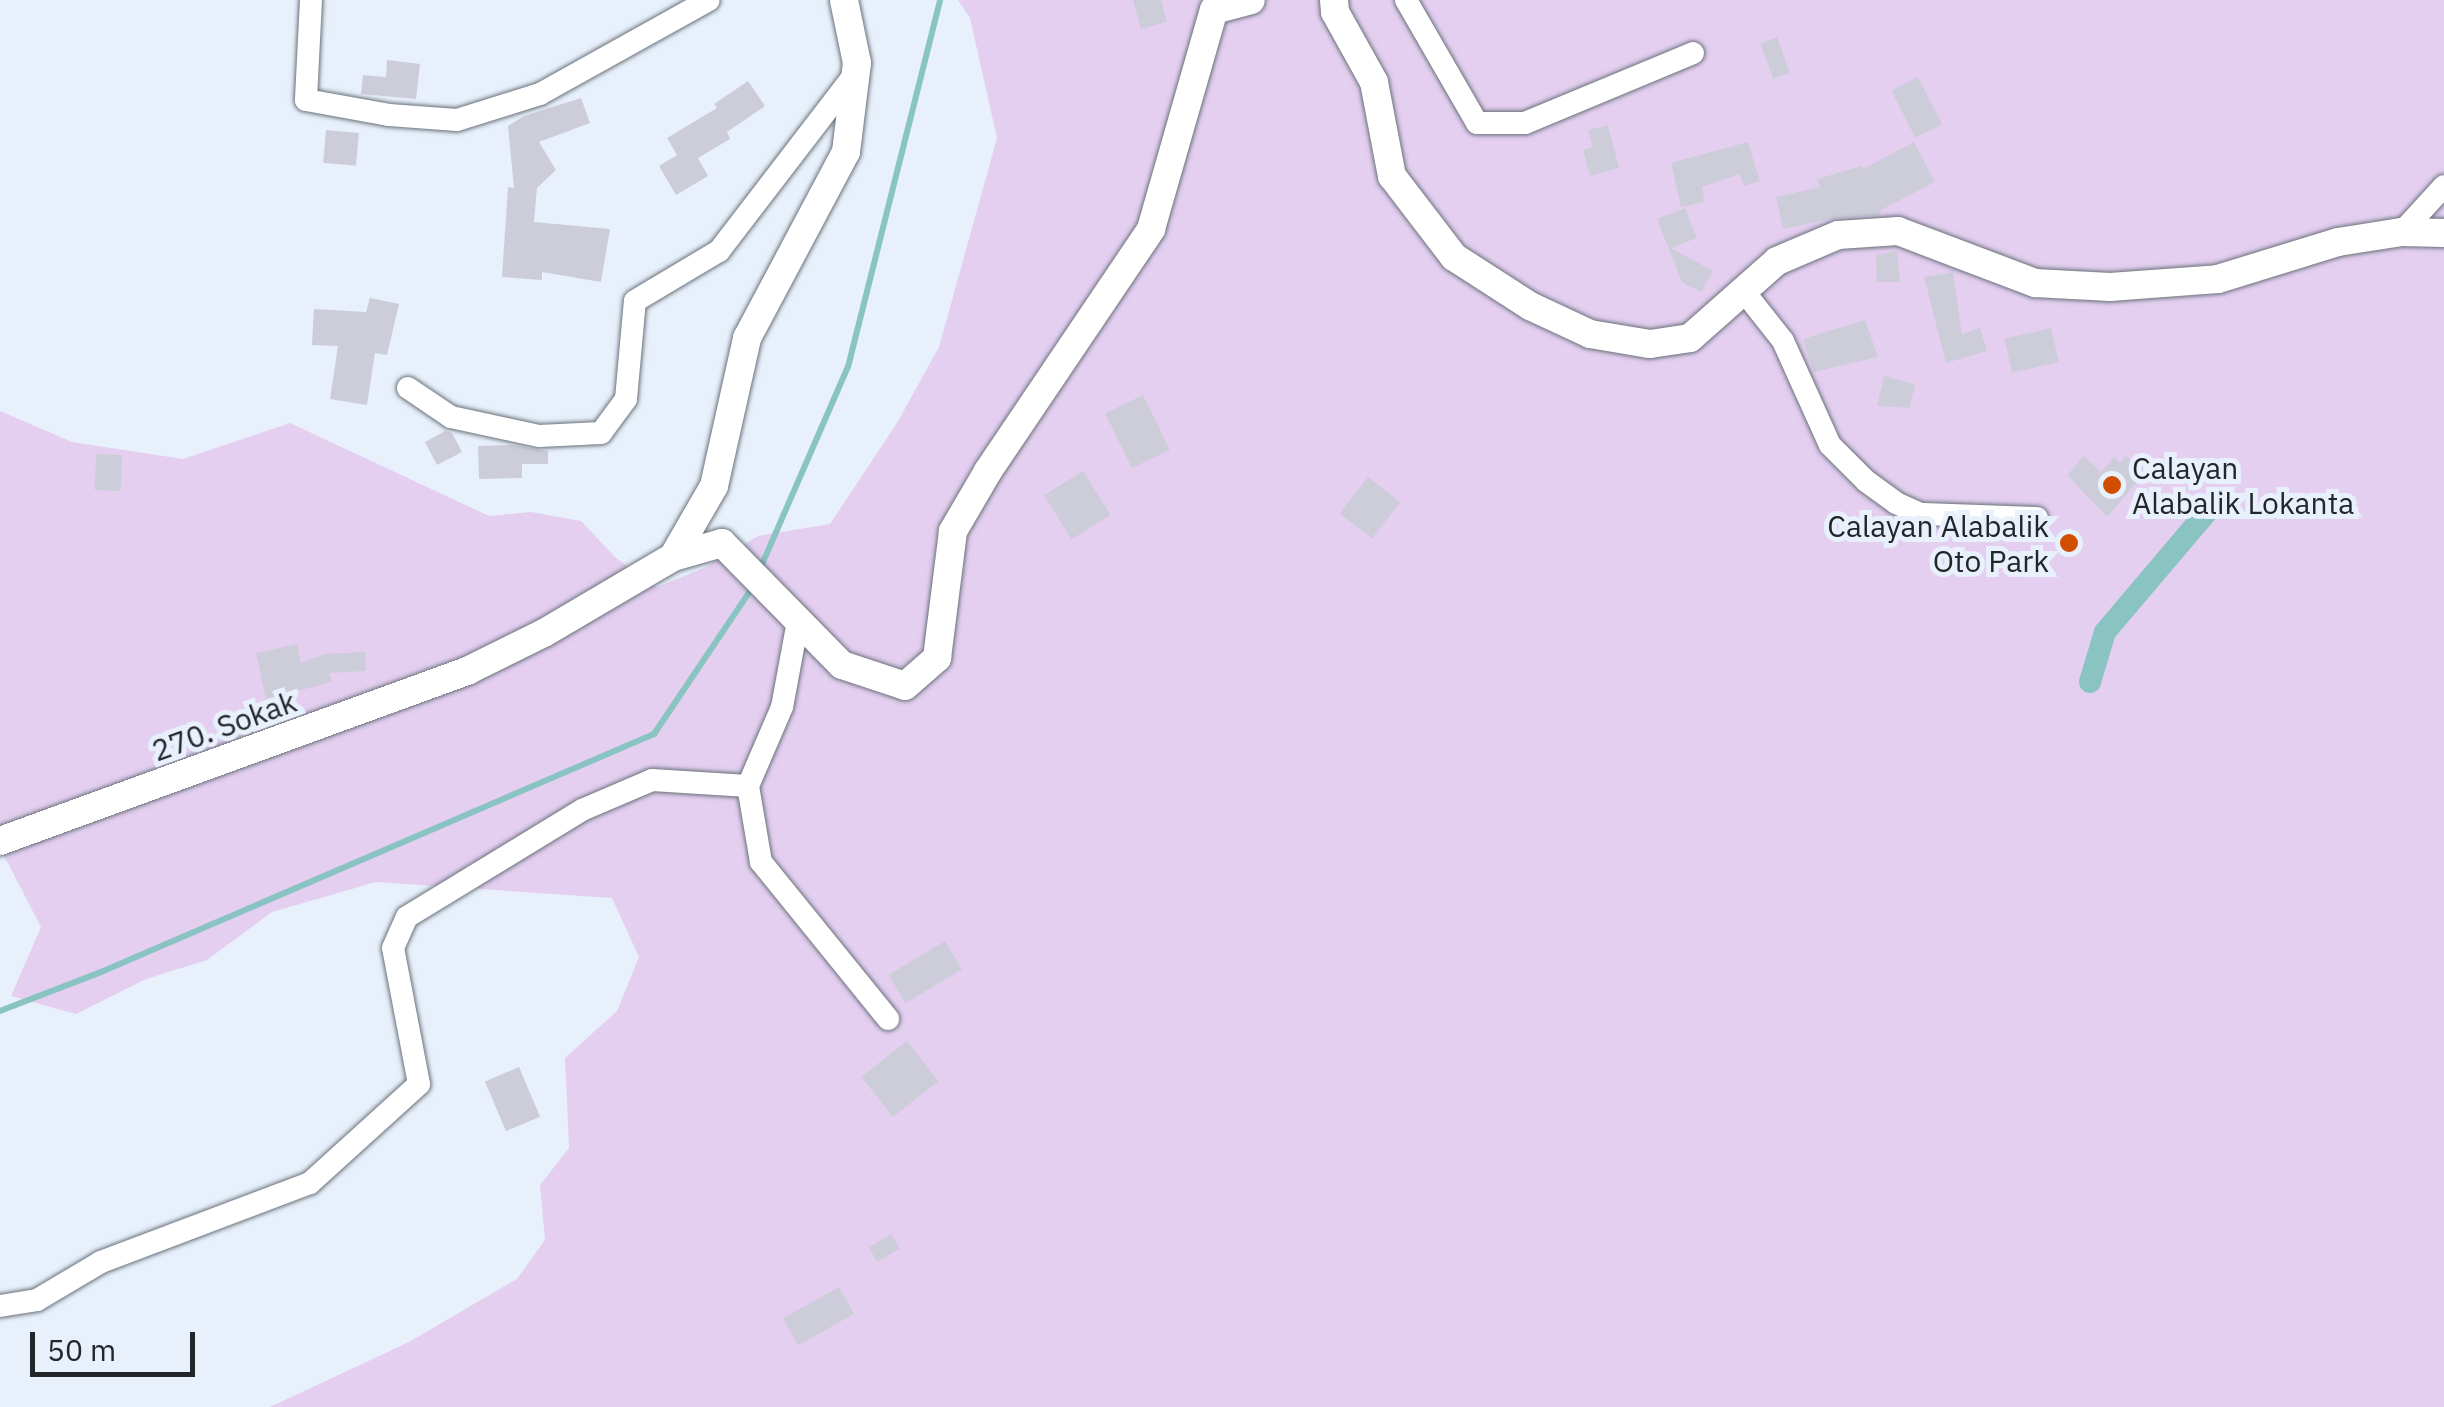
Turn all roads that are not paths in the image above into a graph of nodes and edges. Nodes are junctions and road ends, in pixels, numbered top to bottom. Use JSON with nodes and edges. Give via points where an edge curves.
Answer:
{"nodes":[{"id":1,"x":312,"y":0,"type":"edge"},
{"id":2,"x":709,"y":0,"type":"edge"},
{"id":3,"x":844,"y":0,"type":"edge"},
{"id":4,"x":1251,"y":0,"type":"edge"},
{"id":5,"x":1307,"y":0,"type":"edge"},
{"id":6,"x":1406,"y":0,"type":"edge"},
{"id":7,"x":1334,"y":6,"type":"edge"},
{"id":8,"x":1693,"y":52,"type":"dead end"},
{"id":9,"x":855,"y":74,"type":"junction"},
{"id":10,"x":2444,"y":186,"type":"edge"},
{"id":11,"x":2402,"y":232,"type":"junction"},
{"id":12,"x":2444,"y":233,"type":"edge"},
{"id":13,"x":1742,"y":289,"type":"junction"},
{"id":14,"x":408,"y":388,"type":"dead end"},
{"id":15,"x":2037,"y":518,"type":"dead end"},
{"id":16,"x":674,"y":557,"type":"junction"},
{"id":17,"x":798,"y":621,"type":"junction"},
{"id":18,"x":748,"y":786,"type":"junction"},
{"id":19,"x":0,"y":841,"type":"edge"},
{"id":20,"x":888,"y":1019,"type":"dead end"},
{"id":21,"x":0,"y":1306,"type":"edge"}],
"edges":[{"from":1,"to":2,"type":"street","via":[[306,100],[457,120],[540,94]]},
{"from":3,"to":9,"type":"street"},
{"from":4,"to":17,"type":"street","via":[[1214,10],[1152,228],[954,532],[937,658],[905,686],[842,665]]},
{"from":5,"to":7,"type":"street"},
{"from":6,"to":8,"type":"street","via":[[1477,123],[1525,123]]},
{"from":7,"to":13,"type":"street","via":[[1374,82],[1392,176],[1454,257],[1575,327],[1650,344],[1690,338]]},
{"from":9,"to":14,"type":"street","via":[[719,251],[635,301],[626,399],[601,433],[539,436],[451,417]]},
{"from":9,"to":16,"type":"street","via":[[846,152],[747,338],[714,486]]},
{"from":10,"to":11,"type":"street"},
{"from":11,"to":12,"type":"street"},
{"from":11,"to":13,"type":"street","via":[[2338,242],[2218,279],[2110,287],[2035,283],[1898,230],[1838,235],[1777,262]]},
{"from":13,"to":15,"type":"street","via":[[1783,341],[1830,445],[1866,481],[1921,514]]},
{"from":16,"to":17,"type":"street","name":"270. Sokak","via":[[722,544]]},
{"from":16,"to":19,"type":"street","name":"270. Sokak","via":[[469,670]]},
{"from":17,"to":18,"type":"street","via":[[782,706]]},
{"from":18,"to":20,"type":"street","via":[[761,862]]},
{"from":18,"to":21,"type":"street","via":[[652,780],[582,810],[407,917],[393,948],[419,1084],[310,1183],[102,1262],[37,1300]]}]}
